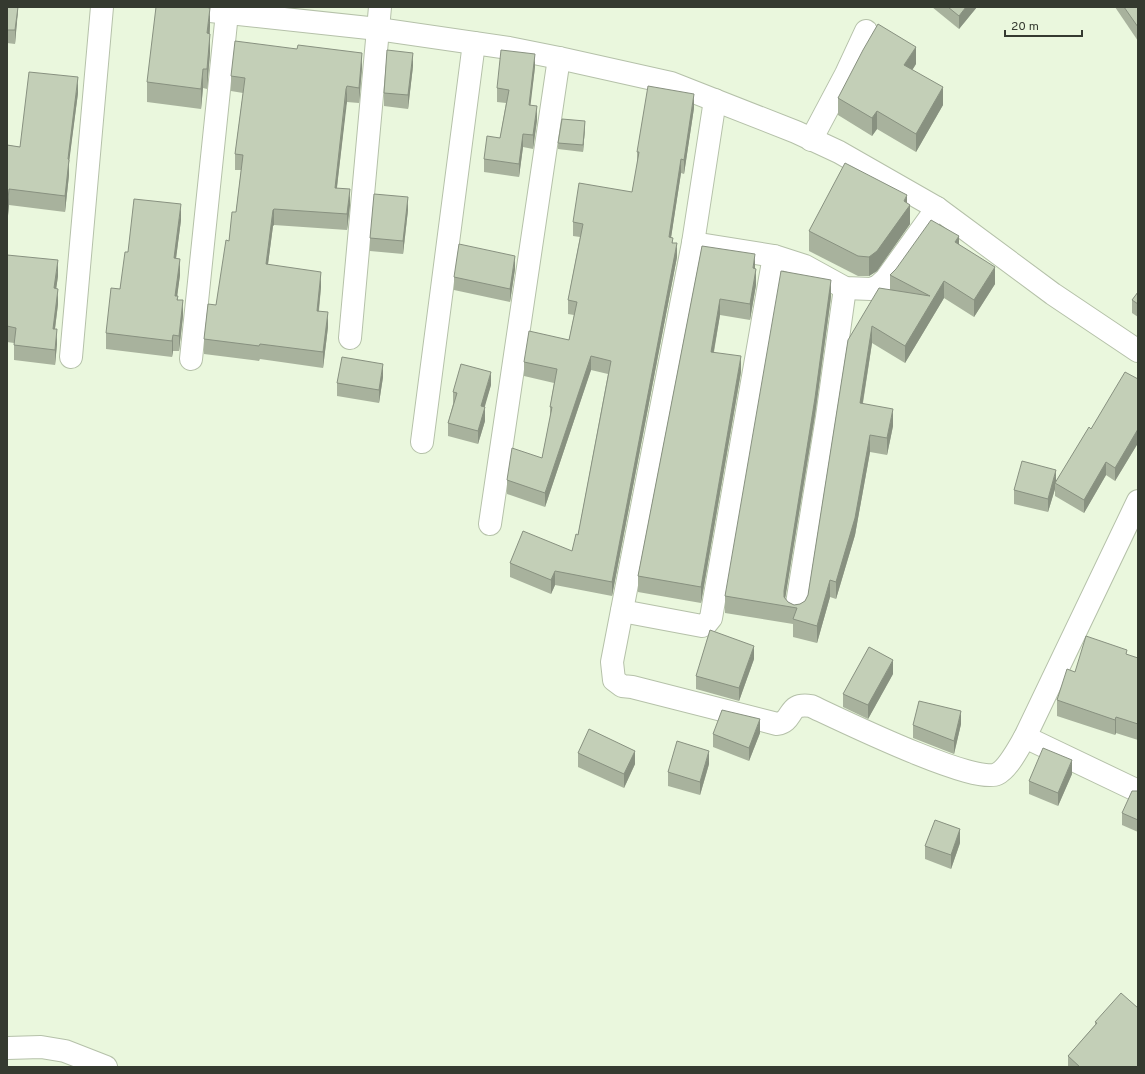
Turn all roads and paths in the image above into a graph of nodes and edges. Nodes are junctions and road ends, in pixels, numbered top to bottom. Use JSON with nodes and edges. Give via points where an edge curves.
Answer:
{"nodes":[{"id":1,"x":102,"y":7,"type":"edge"},
{"id":2,"x":173,"y":7,"type":"edge"},
{"id":3,"x":380,"y":7,"type":"edge"},
{"id":4,"x":227,"y":14,"type":"junction"},
{"id":5,"x":378,"y":29,"type":"junction"},
{"id":6,"x":866,"y":30,"type":"dead end"},
{"id":7,"x":474,"y":43,"type":"junction"},
{"id":8,"x":559,"y":58,"type":"junction"},
{"id":9,"x":714,"y":100,"type":"junction"},
{"id":10,"x":811,"y":140,"type":"junction"},
{"id":11,"x":937,"y":208,"type":"junction"},
{"id":12,"x":693,"y":243,"type":"junction"},
{"id":13,"x":774,"y":256,"type":"junction"},
{"id":14,"x":845,"y":288,"type":"junction"},
{"id":15,"x":350,"y":338,"type":"dead end"},
{"id":16,"x":1138,"y":351,"type":"edge"},
{"id":17,"x":71,"y":357,"type":"dead end"},
{"id":18,"x":191,"y":359,"type":"dead end"},
{"id":19,"x":422,"y":442,"type":"dead end"},
{"id":20,"x":1138,"y":501,"type":"edge"},
{"id":21,"x":490,"y":524,"type":"dead end"},
{"id":22,"x":796,"y":610,"type":"edge"},
{"id":23,"x":622,"y":611,"type":"junction"},
{"id":24,"x":1025,"y":738,"type":"junction"},
{"id":25,"x":1138,"y":790,"type":"edge"},
{"id":26,"x":7,"y":1048,"type":"edge"},
{"id":27,"x":106,"y":1067,"type":"edge"}],
"edges":[{"from":1,"to":17,"type":"street"},
{"from":2,"to":4,"type":"street"},
{"from":3,"to":5,"type":"street"},
{"from":4,"to":5,"type":"street"},
{"from":4,"to":18,"type":"street"},
{"from":5,"to":7,"type":"street"},
{"from":5,"to":15,"type":"street"},
{"from":6,"to":10,"type":"street"},
{"from":7,"to":8,"type":"street"},
{"from":7,"to":19,"type":"street"},
{"from":8,"to":9,"type":"street","via":[[671,83]]},
{"from":8,"to":21,"type":"street"},
{"from":9,"to":10,"type":"street"},
{"from":9,"to":12,"type":"street"},
{"from":10,"to":11,"type":"street","via":[[839,152]]},
{"from":11,"to":14,"type":"street","via":[[886,279],[871,289]]},
{"from":11,"to":16,"type":"street","via":[[1053,294]]},
{"from":12,"to":13,"type":"street"},
{"from":12,"to":23,"type":"street"},
{"from":13,"to":14,"type":"street","via":[[805,266]]},
{"from":13,"to":23,"type":"street","via":[[711,618],[702,626]]},
{"from":14,"to":22,"type":"street"},
{"from":20,"to":24,"type":"street"},
{"from":23,"to":24,"type":"street","via":[[612,662],[614,680],[622,686],[777,724],[786,721],[797,706],[811,706],[927,758],[989,775],[997,774],[1004,768]]},
{"from":24,"to":25,"type":"street"},
{"from":26,"to":27,"type":"street","via":[[41,1047],[65,1050]]}]}
